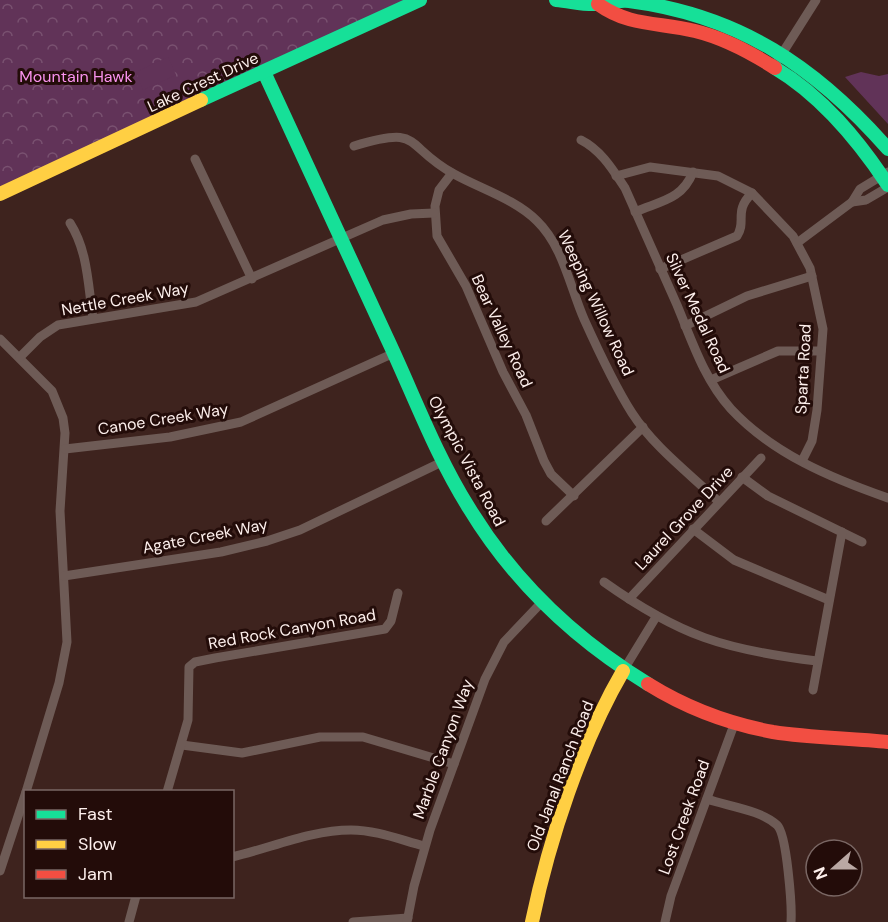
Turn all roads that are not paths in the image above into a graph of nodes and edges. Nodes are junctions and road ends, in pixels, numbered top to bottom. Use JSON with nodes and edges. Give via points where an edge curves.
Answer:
{"nodes":[{"id":1,"x":420,"y":0,"type":"edge"},
{"id":2,"x":556,"y":0,"type":"edge"},
{"id":3,"x":816,"y":0,"type":"edge"},
{"id":4,"x":598,"y":2,"type":"edge"},
{"id":5,"x":783,"y":53,"type":"junction"},
{"id":6,"x":773,"y":68,"type":"junction"},
{"id":7,"x":264,"y":72,"type":"junction"},
{"id":8,"x":581,"y":140,"type":"dead end"},
{"id":9,"x":354,"y":146,"type":"dead end"},
{"id":10,"x":888,"y":150,"type":"edge"},
{"id":11,"x":195,"y":159,"type":"dead end"},
{"id":12,"x":693,"y":172,"type":"junction"},
{"id":13,"x":452,"y":173,"type":"junction"},
{"id":14,"x":616,"y":176,"type":"junction"},
{"id":15,"x":887,"y":180,"type":"edge"},
{"id":16,"x":752,"y":193,"type":"junction"},
{"id":17,"x":0,"y":194,"type":"edge"},
{"id":18,"x":635,"y":212,"type":"junction"},
{"id":19,"x":434,"y":213,"type":"junction"},
{"id":20,"x":70,"y":223,"type":"dead end"},
{"id":21,"x":340,"y":238,"type":"junction"},
{"id":22,"x":797,"y":243,"type":"junction"},
{"id":23,"x":660,"y":269,"type":"junction"},
{"id":24,"x":812,"y":276,"type":"junction"},
{"id":25,"x":252,"y":279,"type":"junction"},
{"id":26,"x":93,"y":318,"type":"junction"},
{"id":27,"x":684,"y":326,"type":"junction"},
{"id":28,"x":0,"y":339,"type":"edge"},
{"id":29,"x":821,"y":351,"type":"junction"},
{"id":30,"x":394,"y":353,"type":"junction"},
{"id":31,"x":20,"y":357,"type":"junction"},
{"id":32,"x":711,"y":380,"type":"junction"},
{"id":33,"x":643,"y":428,"type":"junction"},
{"id":34,"x":65,"y":449,"type":"junction"},
{"id":35,"x":761,"y":458,"type":"dead end"},
{"id":36,"x":444,"y":461,"type":"junction"},
{"id":37,"x":802,"y":461,"type":"junction"},
{"id":38,"x":742,"y":477,"type":"junction"},
{"id":39,"x":574,"y":496,"type":"junction"},
{"id":40,"x":888,"y":498,"type":"edge"},
{"id":41,"x":718,"y":501,"type":"junction"},
{"id":42,"x":546,"y":521,"type":"dead end"},
{"id":43,"x":693,"y":529,"type":"junction"},
{"id":44,"x":842,"y":532,"type":"junction"},
{"id":45,"x":862,"y":542,"type":"dead end"},
{"id":46,"x":64,"y":576,"type":"junction"},
{"id":47,"x":604,"y":582,"type":"dead end"},
{"id":48,"x":399,"y":593,"type":"dead end"},
{"id":49,"x":628,"y":599,"type":"junction"},
{"id":50,"x":829,"y":600,"type":"junction"},
{"id":51,"x":541,"y":603,"type":"junction"},
{"id":52,"x":656,"y":618,"type":"junction"},
{"id":53,"x":817,"y":661,"type":"junction"},
{"id":54,"x":623,"y":671,"type":"junction"},
{"id":55,"x":813,"y":690,"type":"dead end"},
{"id":56,"x":735,"y":723,"type":"junction"},
{"id":57,"x":888,"y":742,"type":"edge"},
{"id":58,"x":182,"y":745,"type":"junction"},
{"id":59,"x":454,"y":764,"type":"junction"},
{"id":60,"x":27,"y":790,"type":"edge"},
{"id":61,"x":168,"y":790,"type":"edge"},
{"id":62,"x":24,"y":798,"type":"edge"},
{"id":63,"x":707,"y":799,"type":"junction"},
{"id":64,"x":424,"y":846,"type":"junction"},
{"id":65,"x":234,"y":856,"type":"edge"},
{"id":66,"x":0,"y":871,"type":"edge"},
{"id":67,"x":136,"y":898,"type":"edge"},
{"id":68,"x":408,"y":920,"type":"edge"},
{"id":69,"x":129,"y":922,"type":"edge"},
{"id":70,"x":353,"y":922,"type":"edge"},
{"id":71,"x":532,"y":922,"type":"edge"},
{"id":72,"x":665,"y":922,"type":"edge"},
{"id":73,"x":791,"y":922,"type":"edge"}],
"edges":[{"from":1,"to":7,"type":"street","name":"Lake Crest Drive"},
{"from":2,"to":4,"type":"street"},
{"from":3,"to":5,"type":"street"},
{"from":4,"to":5,"type":"street","via":[[619,0],[685,11],[741,30]]},
{"from":4,"to":6,"type":"street","via":[[618,18],[706,34]]},
{"from":5,"to":6,"type":"street"},
{"from":5,"to":10,"type":"street","via":[[844,101]]},
{"from":6,"to":15,"type":"street","via":[[810,94],[846,127]]},
{"from":7,"to":17,"type":"street","name":"Lake Crest Drive"},
{"from":7,"to":21,"type":"street","name":"Olympic Vista Road"},
{"from":8,"to":14,"type":"street","name":"Silver Medal Road","via":[[591,145]]},
{"from":9,"to":13,"type":"street","name":"Weeping Willow Road","via":[[403,136]]},
{"from":11,"to":25,"type":"street"},
{"from":12,"to":14,"type":"street","via":[[650,167]]},
{"from":12,"to":16,"type":"street","via":[[718,176]]},
{"from":12,"to":18,"type":"street","via":[[687,187],[678,195]]},
{"from":13,"to":19,"type":"street","via":[[440,190]]},
{"from":13,"to":33,"type":"street","name":"Weeping Willow Road","via":[[524,210],[547,231],[584,319]]},
{"from":14,"to":18,"type":"street","name":"Silver Medal Road"},
{"from":15,"to":22,"type":"street","via":[[860,189],[852,202]]},
{"from":16,"to":22,"type":"street","name":"Sparta Road"},
{"from":16,"to":23,"type":"street","via":[[742,205],[737,236]]},
{"from":18,"to":23,"type":"street","name":"Silver Medal Road"},
{"from":19,"to":21,"type":"street","name":"Nettle Creek Way","via":[[397,215]]},
{"from":19,"to":39,"type":"street","name":"Bear Valley Road","via":[[440,243],[466,286],[544,461]]},
{"from":20,"to":26,"type":"street","via":[[84,255]]},
{"from":21,"to":25,"type":"street","name":"Nettle Creek Way"},
{"from":21,"to":30,"type":"street","name":"Olympic Vista Road"},
{"from":22,"to":24,"type":"street","name":"Sparta Road"},
{"from":23,"to":27,"type":"street","name":"Silver Medal Road"},
{"from":24,"to":27,"type":"street","via":[[747,296]]},
{"from":24,"to":29,"type":"street","name":"Sparta Road","via":[[823,328]]},
{"from":25,"to":26,"type":"street","name":"Nettle Creek Way","via":[[196,302]]},
{"from":26,"to":31,"type":"street","name":"Nettle Creek Way","via":[[51,329]]},
{"from":27,"to":32,"type":"street","name":"Silver Medal Road"},
{"from":28,"to":31,"type":"street"},
{"from":29,"to":32,"type":"street","via":[[778,351]]},
{"from":29,"to":37,"type":"street","name":"Sparta Road","via":[[818,410],[812,441]]},
{"from":30,"to":34,"type":"street","name":"Canoe Creek Way","via":[[241,422],[170,436]]},
{"from":30,"to":36,"type":"street","name":"Olympic Vista Road"},
{"from":31,"to":34,"type":"street","via":[[57,401],[63,418]]},
{"from":32,"to":37,"type":"street","name":"Silver Medal Road","via":[[730,407],[752,428]]},
{"from":33,"to":39,"type":"street"},
{"from":33,"to":41,"type":"street","name":"Weeping Willow Road"},
{"from":34,"to":46,"type":"street","via":[[60,510]]},
{"from":35,"to":38,"type":"street","name":"Laurel Grove Drive"},
{"from":36,"to":46,"type":"street","name":"Agate Creek Way","via":[[300,530],[259,544]]},
{"from":36,"to":51,"type":"street","name":"Olympic Vista Road","via":[[486,535]]},
{"from":37,"to":40,"type":"street","name":"Silver Medal Road"},
{"from":38,"to":41,"type":"street","name":"Laurel Grove Drive"},
{"from":38,"to":44,"type":"street","via":[[768,496]]},
{"from":39,"to":42,"type":"street"},
{"from":41,"to":43,"type":"street","name":"Laurel Grove Drive"},
{"from":43,"to":49,"type":"street","name":"Laurel Grove Drive"},
{"from":43,"to":50,"type":"street","via":[[734,560]]},
{"from":44,"to":45,"type":"street"},
{"from":44,"to":50,"type":"street"},
{"from":46,"to":60,"type":"street","via":[[66,649]]},
{"from":47,"to":49,"type":"street"},
{"from":48,"to":58,"type":"street","name":"Red Rock Canyon Road","via":[[385,629],[195,662],[187,675],[190,709]]},
{"from":49,"to":52,"type":"street"},
{"from":50,"to":53,"type":"street"},
{"from":51,"to":54,"type":"street","name":"Olympic Vista Road","via":[[567,630]]},
{"from":51,"to":59,"type":"street","name":"Marble Canyon Way","via":[[508,637],[490,667]]},
{"from":52,"to":53,"type":"street","via":[[732,648]]},
{"from":52,"to":54,"type":"street","name":"Old Janal Ranch Road"},
{"from":53,"to":55,"type":"street"},
{"from":54,"to":56,"type":"street","name":"Olympic Vista Road","via":[[670,697]]},
{"from":54,"to":71,"type":"street","name":"Old Janal Ranch Road","via":[[601,709],[544,865]]},
{"from":56,"to":57,"type":"street","name":"Olympic Vista Road","via":[[803,736]]},
{"from":56,"to":63,"type":"street","name":"Lost Creek Road"},
{"from":58,"to":59,"type":"street","via":[[242,753],[320,737],[363,737]]},
{"from":58,"to":61,"type":"street","name":"Red Rock Canyon Road"},
{"from":59,"to":64,"type":"street","name":"Marble Canyon Way"},
{"from":62,"to":66,"type":"street"},
{"from":63,"to":72,"type":"street","name":"Lost Creek Road","via":[[670,896]]},
{"from":63,"to":73,"type":"street","via":[[778,826],[790,890]]},
{"from":64,"to":65,"type":"street","via":[[351,830],[318,834]]},
{"from":64,"to":68,"type":"street","name":"Marble Canyon Way"},
{"from":67,"to":69,"type":"street"},
{"from":68,"to":70,"type":"street"}]}
